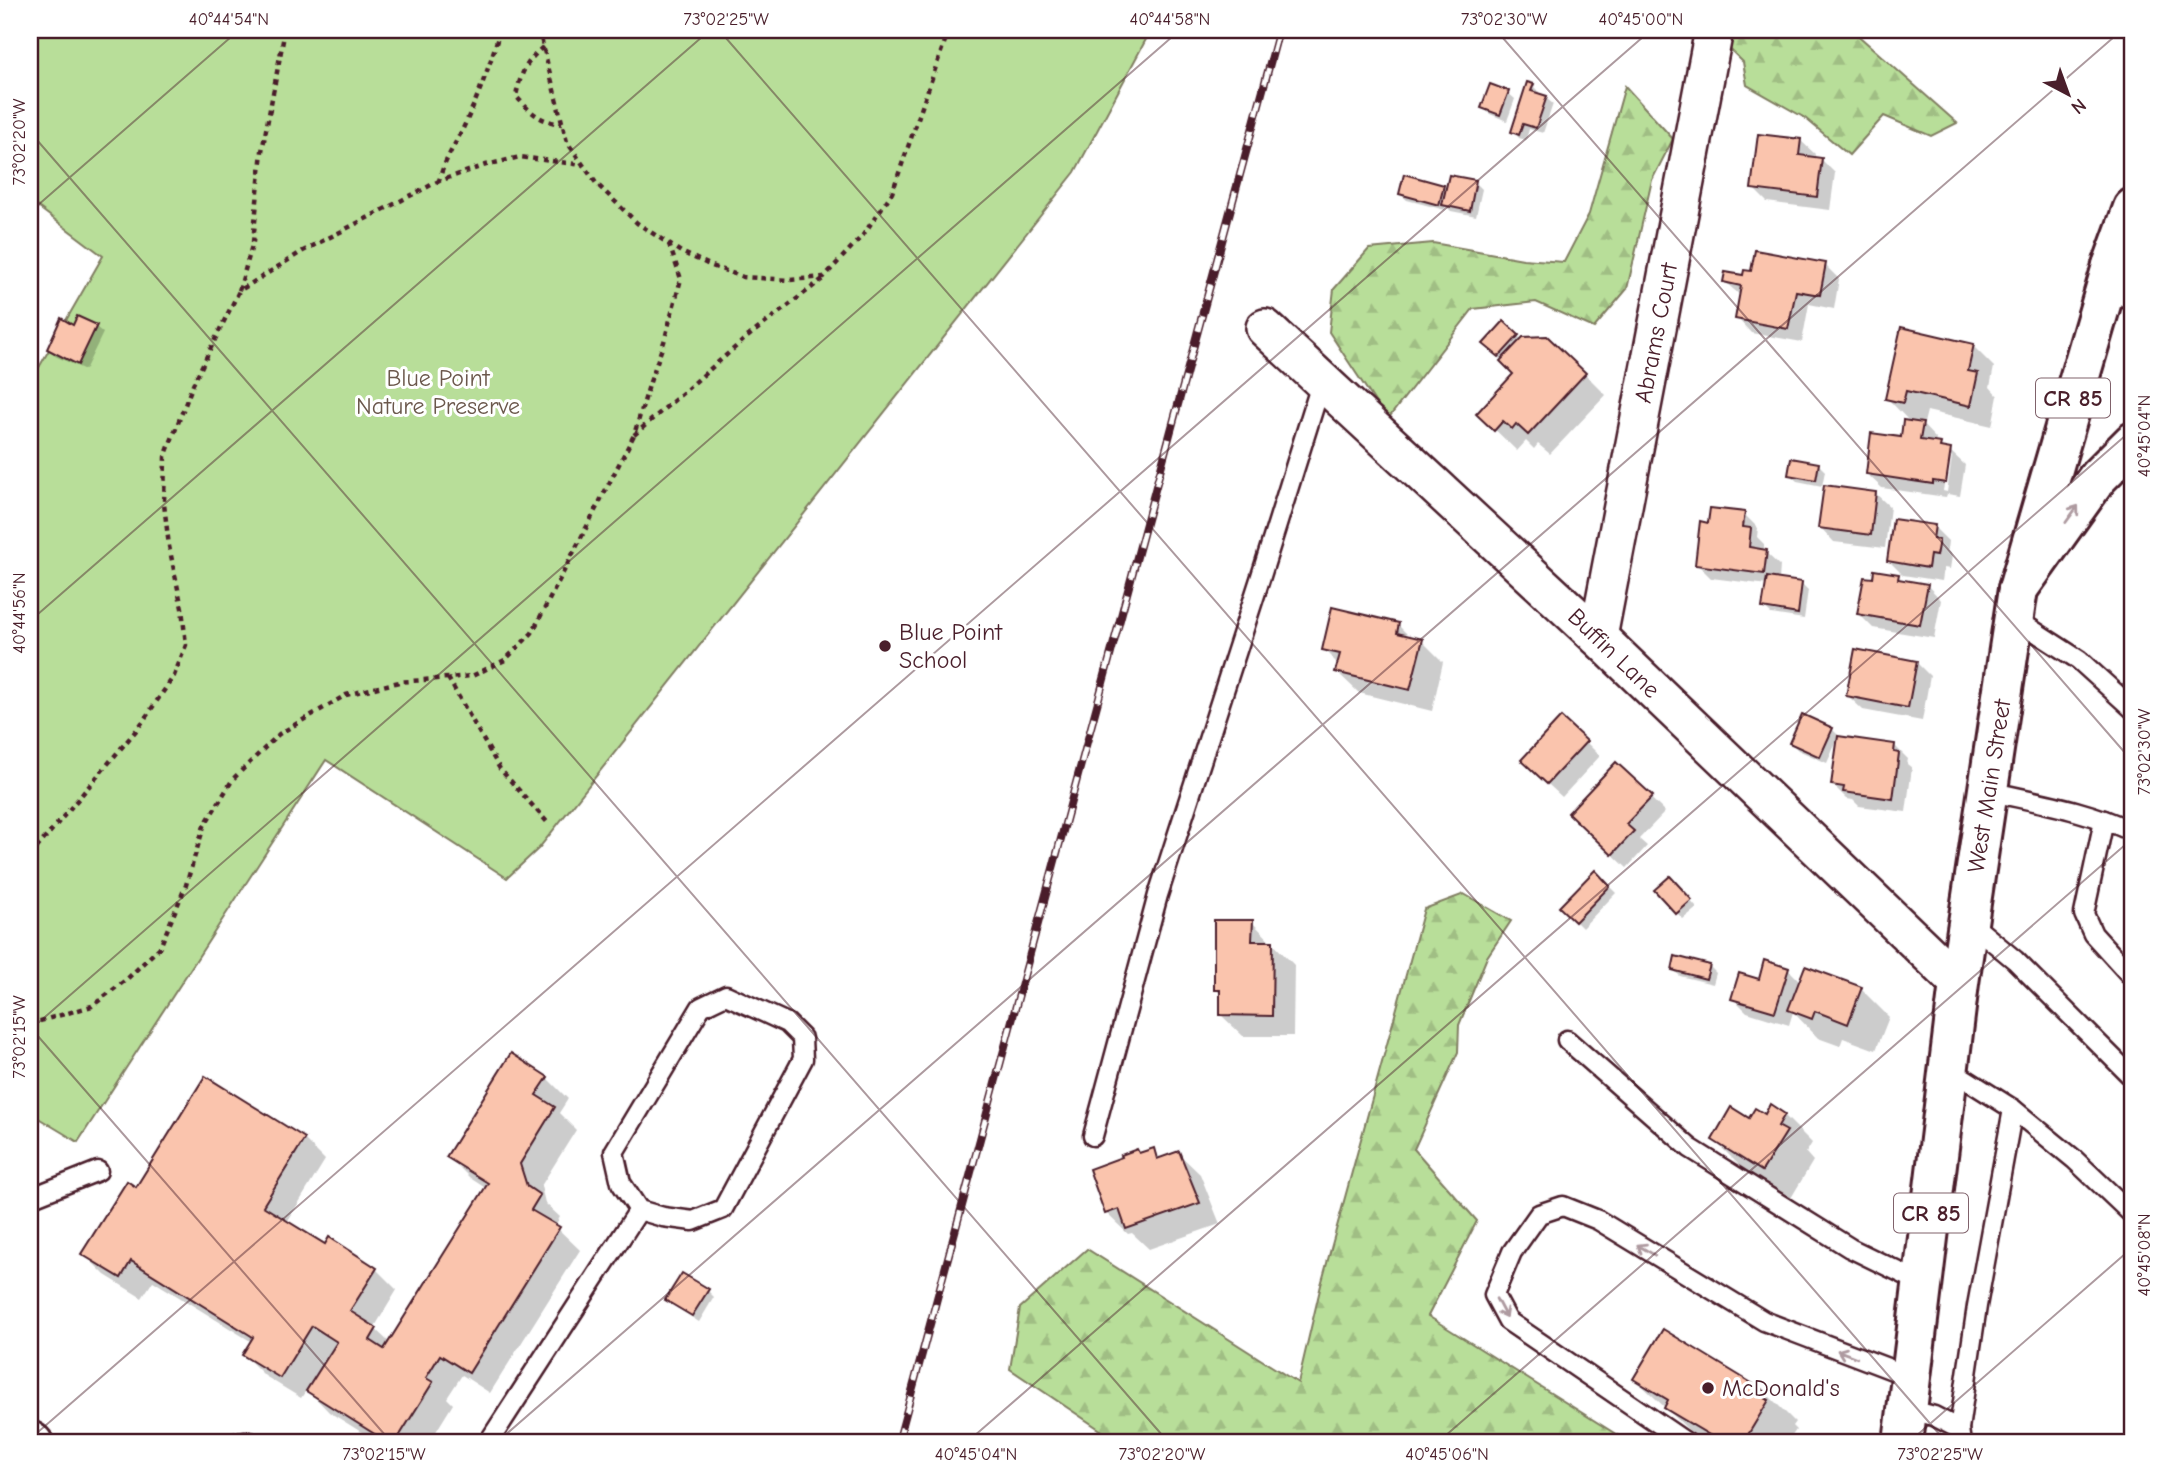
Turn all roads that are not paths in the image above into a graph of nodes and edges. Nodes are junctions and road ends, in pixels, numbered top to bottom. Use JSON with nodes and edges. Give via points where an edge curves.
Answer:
{"nodes":[{"id":1,"x":1714,"y":30,"type":"edge"},
{"id":2,"x":2133,"y":208,"type":"edge"},
{"id":3,"x":2126,"y":273,"type":"edge"},
{"id":4,"x":1265,"y":328,"type":"dead end"},
{"id":5,"x":1322,"y":381,"type":"junction"},
{"id":6,"x":2133,"y":442,"type":"edge"},
{"id":7,"x":2016,"y":604,"type":"junction"},
{"id":8,"x":1598,"y":637,"type":"junction"},
{"id":9,"x":2133,"y":709,"type":"edge"},
{"id":10,"x":1988,"y":791,"type":"junction"},
{"id":11,"x":2104,"y":820,"type":"junction"},
{"id":12,"x":2133,"y":832,"type":"edge"},
{"id":13,"x":1968,"y":921,"type":"junction"},
{"id":14,"x":2133,"y":978,"type":"edge"},
{"id":15,"x":1959,"y":983,"type":"junction"},
{"id":16,"x":1567,"y":1040,"type":"dead end"},
{"id":17,"x":1948,"y":1068,"type":"junction"},
{"id":18,"x":2133,"y":1078,"type":"edge"},
{"id":19,"x":2013,"y":1109,"type":"junction"},
{"id":20,"x":1093,"y":1136,"type":"dead end"},
{"id":21,"x":98,"y":1171,"type":"dead end"},
{"id":22,"x":30,"y":1198,"type":"edge"},
{"id":23,"x":639,"y":1210,"type":"junction"},
{"id":24,"x":2133,"y":1215,"type":"edge"},
{"id":25,"x":1922,"y":1283,"type":"junction"},
{"id":26,"x":1907,"y":1410,"type":"edge"},
{"id":27,"x":1960,"y":1436,"type":"edge"},
{"id":28,"x":235,"y":1443,"type":"edge"},
{"id":29,"x":252,"y":1443,"type":"edge"},
{"id":30,"x":488,"y":1443,"type":"edge"},
{"id":31,"x":1686,"y":1443,"type":"edge"}],
"edges":[{"from":1,"to":8,"type":"street","name":"Abrams Court"},
{"from":2,"to":3,"type":"main road","number":"CR 85"},
{"from":3,"to":7,"type":"main road","number":"CR 85"},
{"from":4,"to":5,"type":"street","name":"Buffin Lane"},
{"from":5,"to":8,"type":"street","name":"Buffin Lane"},
{"from":5,"to":20,"type":"lane","via":[[1158,895]]},
{"from":7,"to":6,"type":"main road","one_way":true,"via":[[2098,477]]},
{"from":7,"to":9,"type":"lane"},
{"from":7,"to":10,"type":"main road","name":"West Main Street","number":"CR 85"},
{"from":8,"to":15,"type":"street","name":"Buffin Lane"},
{"from":10,"to":11,"type":"lane"},
{"from":10,"to":13,"type":"main road","name":"West Main Street","number":"CR 85"},
{"from":11,"to":12,"type":"lane"},
{"from":11,"to":14,"type":"lane","via":[[2084,915],[2093,934]]},
{"from":13,"to":15,"type":"main road","name":"West Main Street","number":"CR 85"},
{"from":13,"to":18,"type":"lane","via":[[2015,960]]},
{"from":15,"to":17,"type":"main road","number":"CR 85"},
{"from":16,"to":25,"type":"lane","via":[[1690,1148],[1850,1248]]},
{"from":17,"to":19,"type":"lane"},
{"from":17,"to":25,"type":"main road","number":"CR 85"},
{"from":19,"to":24,"type":"lane","via":[[2074,1158]]},
{"from":19,"to":27,"type":"lane","via":[[1977,1306]]},
{"from":21,"to":22,"type":"lane"},
{"from":23,"to":23,"type":"lane","via":[[693,1221],[723,1209],[803,1059],[802,1038],[787,1023],[726,995],[701,1007],[614,1152],[621,1183]]},
{"from":23,"to":30,"type":"lane"},
{"from":25,"to":26,"type":"main road","number":"CR 85"},
{"from":26,"to":27,"type":"lane","via":[[1934,1416]]},
{"from":26,"to":31,"type":"lane","one_way":true,"via":[[1598,1220],[1563,1206],[1539,1214],[1512,1252],[1494,1295],[1508,1321]]},
{"from":28,"to":29,"type":"lane"}]}
